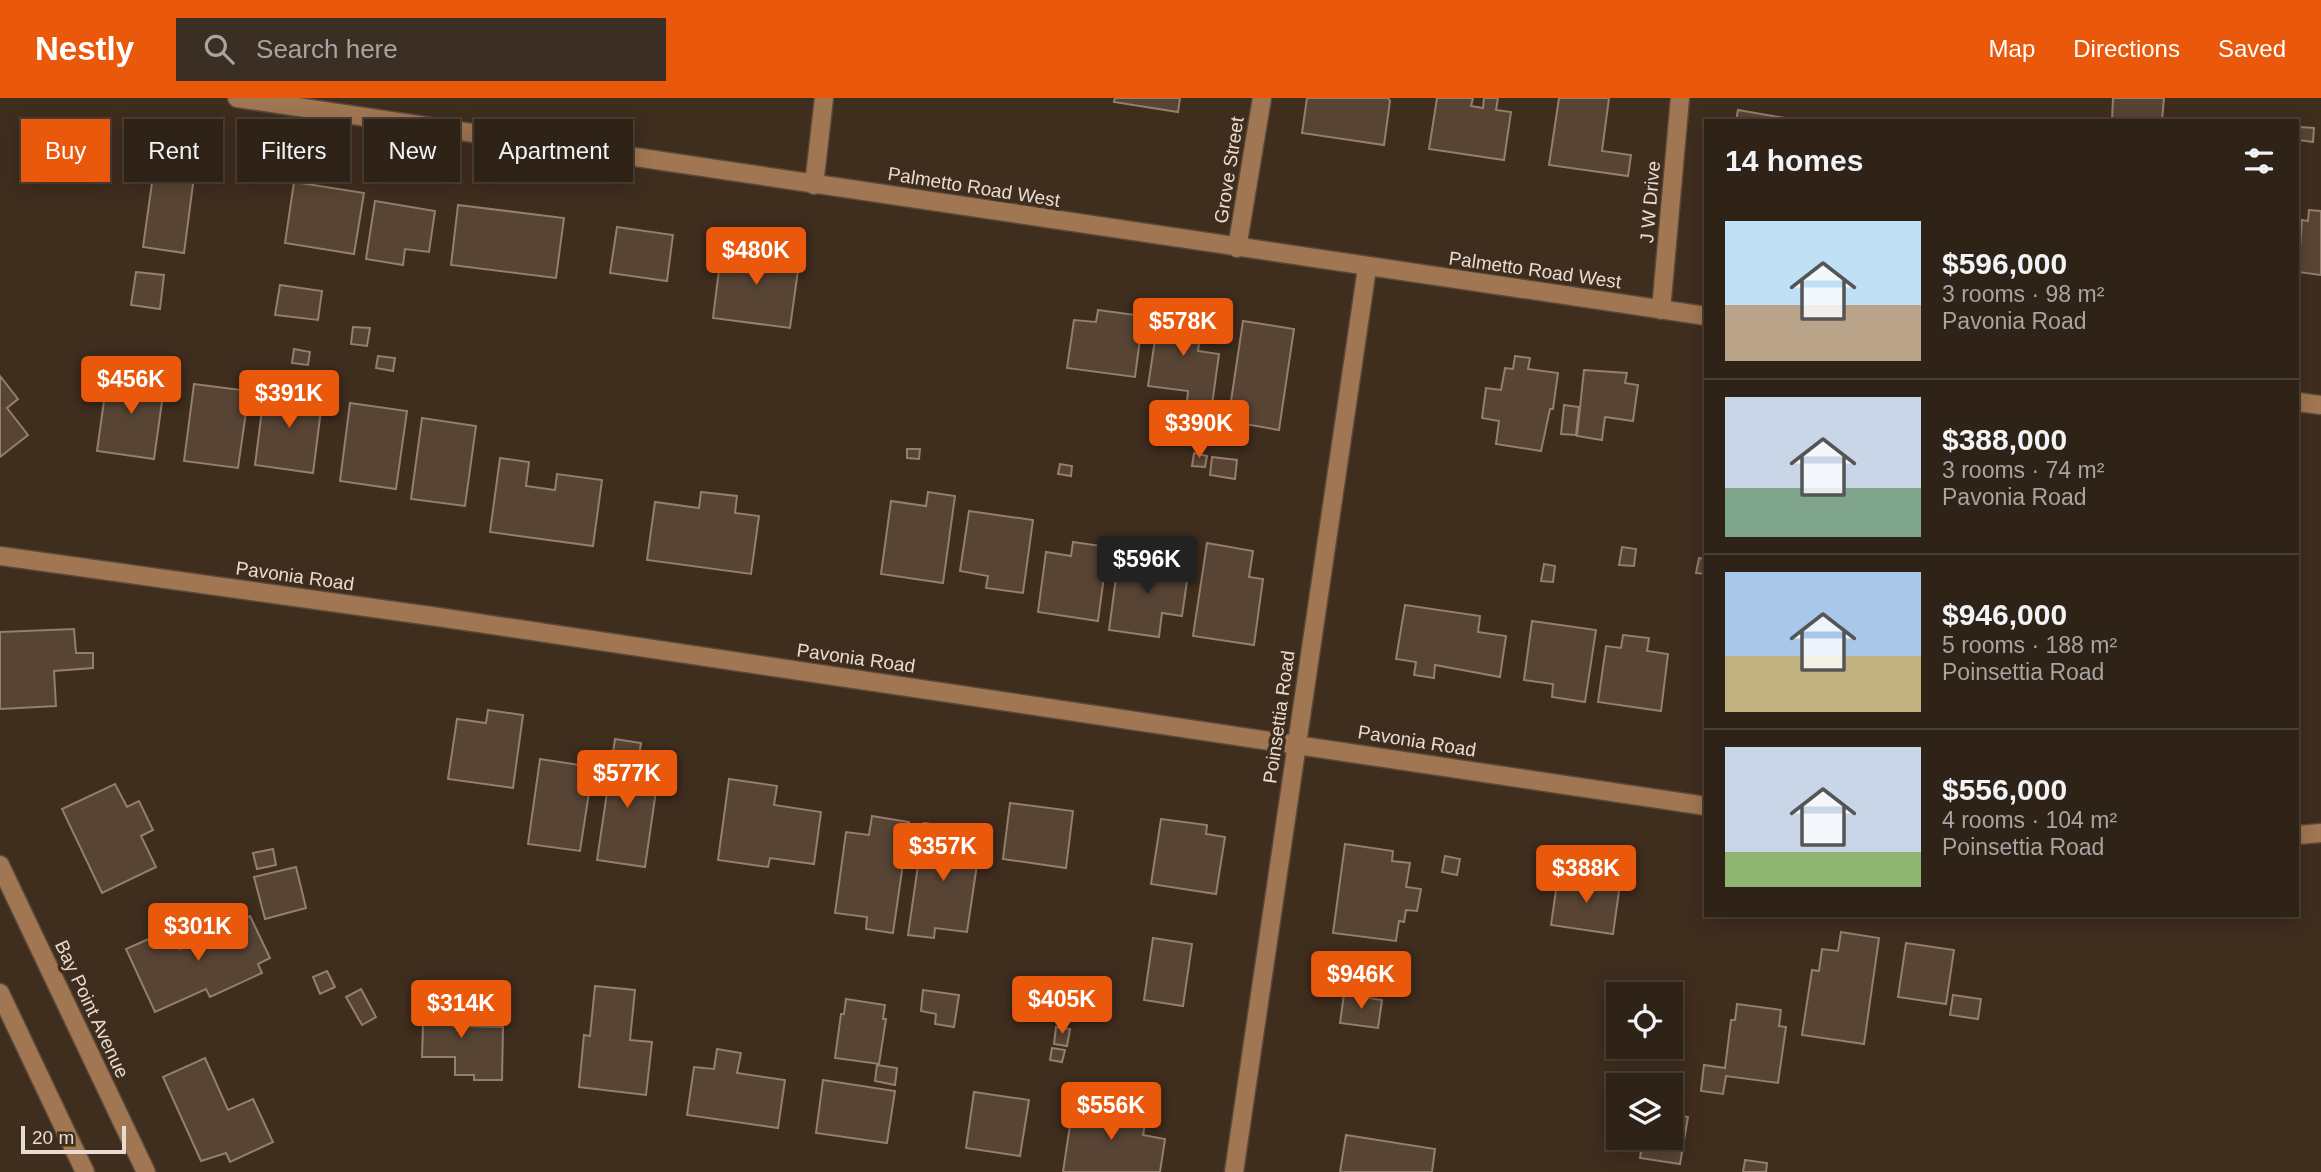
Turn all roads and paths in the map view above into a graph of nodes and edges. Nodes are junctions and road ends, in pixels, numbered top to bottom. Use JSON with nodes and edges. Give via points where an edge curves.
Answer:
{"nodes":[{"id":1,"x":236,"y":98,"type":"edge"},
{"id":2,"x":824,"y":98,"type":"edge"},
{"id":3,"x":1262,"y":98,"type":"edge"},
{"id":4,"x":1680,"y":98,"type":"edge"},
{"id":5,"x":300,"y":102,"type":"edge"},
{"id":6,"x":814,"y":185,"type":"junction"},
{"id":7,"x":1237,"y":248,"type":"junction"},
{"id":8,"x":1367,"y":268,"type":"junction"},
{"id":9,"x":1661,"y":310,"type":"junction"},
{"id":10,"x":1704,"y":316,"type":"edge"},
{"id":11,"x":2299,"y":402,"type":"edge"},
{"id":12,"x":2321,"y":405,"type":"edge"},
{"id":13,"x":0,"y":555,"type":"edge"},
{"id":14,"x":1296,"y":744,"type":"junction"},
{"id":15,"x":1704,"y":806,"type":"edge"},
{"id":16,"x":2321,"y":833,"type":"edge"},
{"id":17,"x":2299,"y":835,"type":"edge"},
{"id":18,"x":0,"y":864,"type":"edge"},
{"id":19,"x":0,"y":993,"type":"edge"},
{"id":20,"x":85,"y":1172,"type":"edge"},
{"id":21,"x":146,"y":1172,"type":"edge"},
{"id":22,"x":1234,"y":1172,"type":"edge"}],
"edges":[{"from":1,"to":5,"type":"street","name":"Palmetto Road West"},
{"from":2,"to":6,"type":"street"},
{"from":3,"to":7,"type":"street","name":"Grove Street"},
{"from":4,"to":9,"type":"street","name":"J W Drive"},
{"from":5,"to":6,"type":"street","name":"Palmetto Road West"},
{"from":6,"to":7,"type":"street","name":"Palmetto Road West"},
{"from":7,"to":8,"type":"street","name":"Palmetto Road West"},
{"from":8,"to":9,"type":"street","name":"Palmetto Road West"},
{"from":8,"to":14,"type":"street","name":"Poinsettia Road"},
{"from":9,"to":10,"type":"street","name":"Palmetto Road West"},
{"from":11,"to":12,"type":"street"},
{"from":13,"to":14,"type":"street","name":"Pavonia Road"},
{"from":14,"to":15,"type":"street","name":"Pavonia Road"},
{"from":14,"to":22,"type":"street","name":"Poinsettia Road"},
{"from":16,"to":17,"type":"street"},
{"from":18,"to":21,"type":"street","name":"Bay Point Avenue"},
{"from":19,"to":20,"type":"street"}]}
